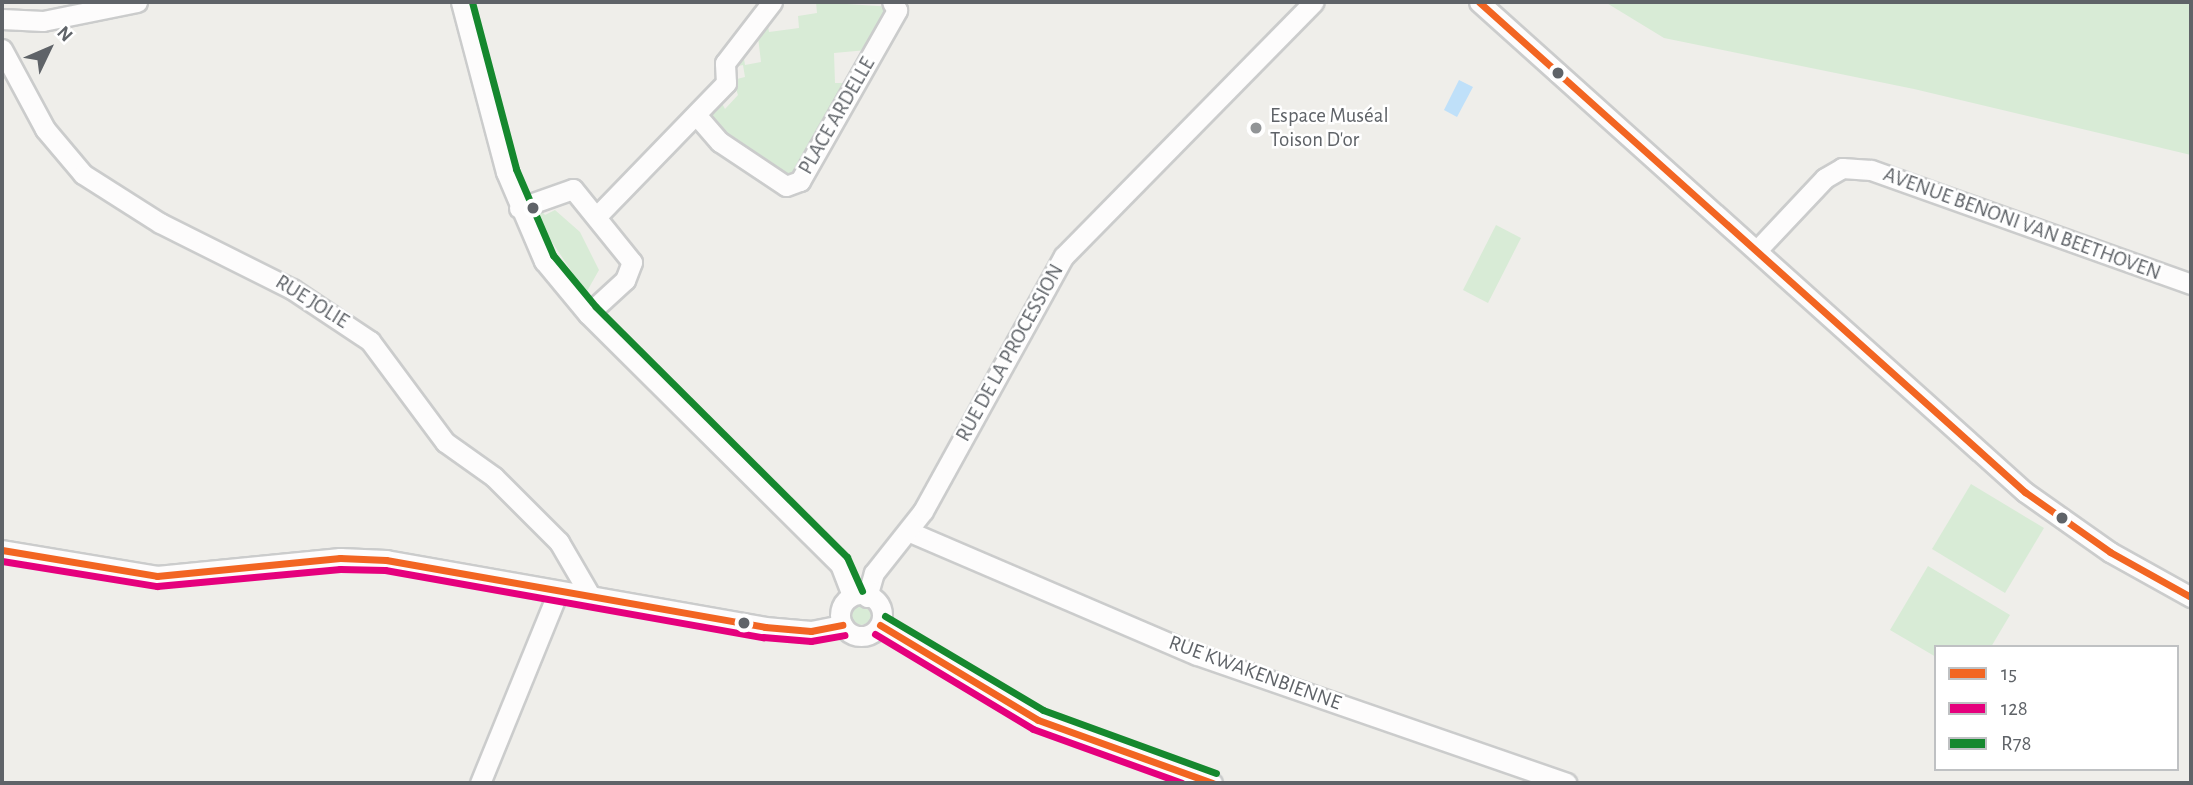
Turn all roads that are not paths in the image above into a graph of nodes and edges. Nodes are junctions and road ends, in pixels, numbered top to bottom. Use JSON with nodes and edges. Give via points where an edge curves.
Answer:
{"nodes":[{"id":1,"x":137,"y":2,"type":"edge"},
{"id":2,"x":461,"y":2,"type":"edge"},
{"id":3,"x":772,"y":2,"type":"edge"},
{"id":4,"x":892,"y":2,"type":"edge"},
{"id":5,"x":1314,"y":2,"type":"edge"},
{"id":6,"x":1479,"y":2,"type":"edge"},
{"id":7,"x":2,"y":19,"type":"edge"},
{"id":8,"x":2,"y":49,"type":"edge"},
{"id":9,"x":698,"y":117,"type":"junction"},
{"id":10,"x":519,"y":208,"type":"junction"},
{"id":11,"x":598,"y":215,"type":"junction"},
{"id":12,"x":1759,"y":248,"type":"junction"},
{"id":13,"x":2191,"y":284,"type":"edge"},
{"id":14,"x":587,"y":314,"type":"junction"},
{"id":15,"x":910,"y":532,"type":"junction"},
{"id":16,"x":2,"y":550,"type":"edge"},
{"id":17,"x":840,"y":564,"type":"junction"},
{"id":18,"x":874,"y":573,"type":"junction"},
{"id":19,"x":558,"y":592,"type":"junction"},
{"id":20,"x":859,"y":596,"type":"junction"},
{"id":21,"x":591,"y":597,"type":"junction"},
{"id":22,"x":2191,"y":597,"type":"edge"},
{"id":23,"x":842,"y":625,"type":"junction"},
{"id":24,"x":880,"y":625,"type":"junction"},
{"id":25,"x":480,"y":783,"type":"edge"},
{"id":26,"x":1212,"y":783,"type":"edge"},
{"id":27,"x":1566,"y":783,"type":"edge"}],
"edges":[{"from":1,"to":7,"type":"street","via":[[43,21]]},
{"from":2,"to":10,"type":"street"},
{"from":3,"to":9,"type":"street","via":[[725,63],[726,83]]},
{"from":4,"to":9,"type":"street","name":"PLACE ARDELLE","via":[[897,10],[800,181],[786,186],[720,142]]},
{"from":5,"to":15,"type":"street","name":"RUE DE LA PROCESSION","via":[[1064,256]]},
{"from":6,"to":12,"type":"street","via":[[1571,90]]},
{"from":8,"to":21,"type":"street","name":"RUE JOLIE","via":[[45,129],[83,174],[160,223],[292,289],[370,341],[446,442],[494,477],[559,542]]},
{"from":9,"to":11,"type":"street"},
{"from":10,"to":11,"type":"street","via":[[573,189]]},
{"from":10,"to":14,"type":"street","via":[[544,261]]},
{"from":11,"to":14,"type":"street","via":[[632,262],[625,280]]},
{"from":12,"to":13,"type":"street","name":"AVENUE BENONI VAN BEETHOVEN","via":[[1825,178],[1842,168],[1871,170]]},
{"from":12,"to":22,"type":"street","via":[[2025,492],[2110,552]]},
{"from":14,"to":17,"type":"street"},
{"from":15,"to":18,"type":"street","name":"RUE DE LA PROCESSION"},
{"from":15,"to":27,"type":"street","name":"RUE KWAKENBIENNE","via":[[1197,656]]},
{"from":16,"to":19,"type":"street","via":[[157,576],[340,558],[386,560]]},
{"from":17,"to":18,"type":"street"},
{"from":17,"to":20,"type":"street"},
{"from":18,"to":20,"type":"street","name":"RUE DE LA PROCESSION"},
{"from":19,"to":21,"type":"street"},
{"from":19,"to":25,"type":"street"},
{"from":20,"to":23,"type":"street","via":[[841,608]]},
{"from":20,"to":24,"type":"street","via":[[881,608]]},
{"from":21,"to":23,"type":"street","via":[[791,630]]},
{"from":23,"to":24,"type":"street","via":[[857,635]]},
{"from":24,"to":26,"type":"street","via":[[1038,720]]}]}
